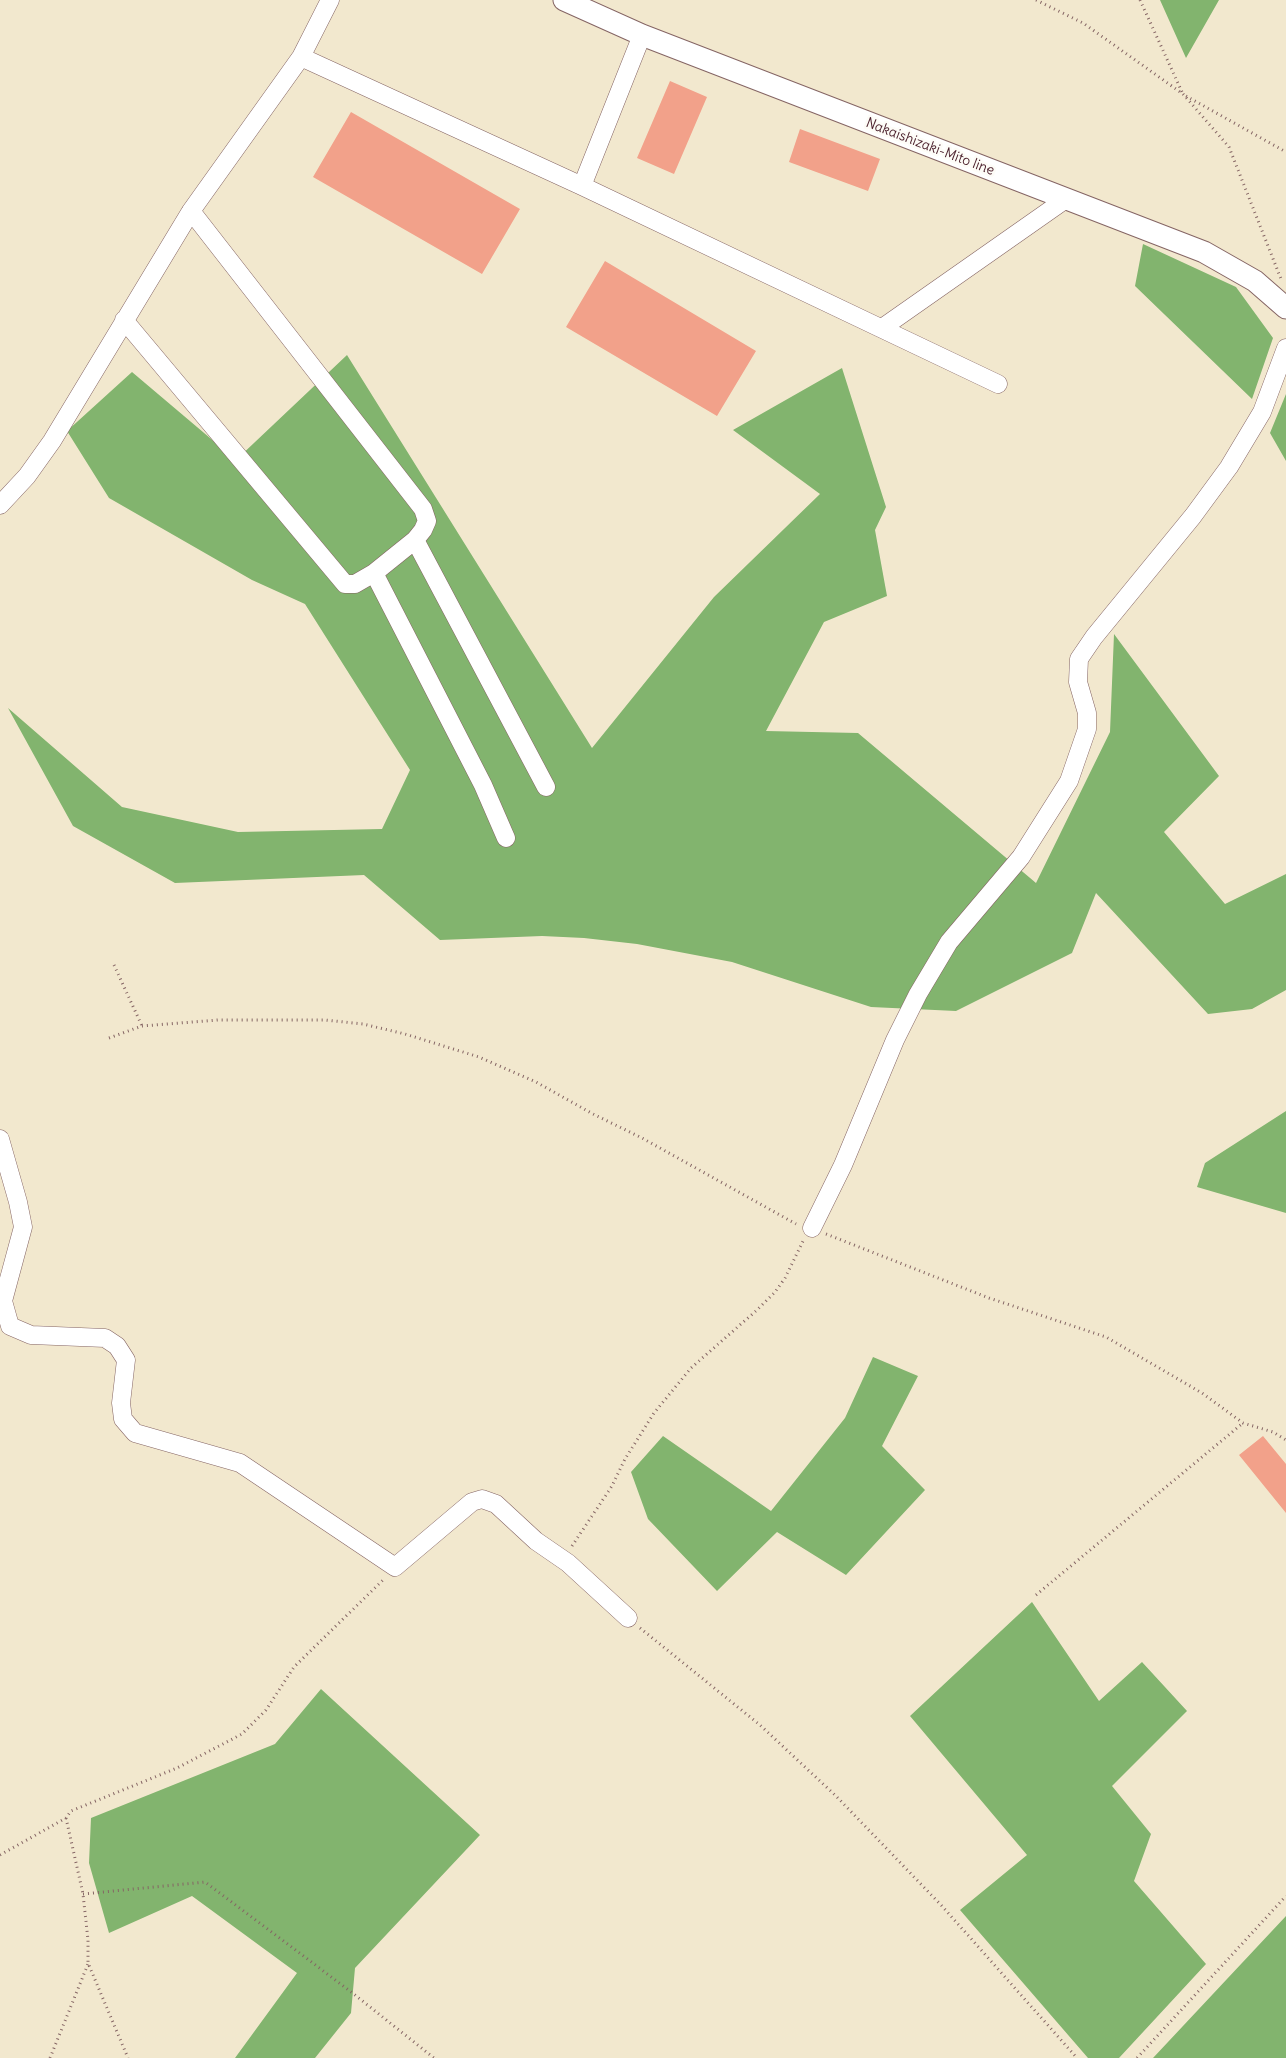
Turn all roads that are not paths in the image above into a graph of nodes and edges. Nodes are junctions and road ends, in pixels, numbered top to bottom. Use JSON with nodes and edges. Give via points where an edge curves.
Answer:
{"nodes":[{"id":1,"x":330,"y":0,"type":"edge"},
{"id":2,"x":564,"y":0,"type":"edge"},
{"id":3,"x":642,"y":35,"type":"junction"},
{"id":4,"x":301,"y":57,"type":"junction"},
{"id":5,"x":582,"y":186,"type":"junction"},
{"id":6,"x":1066,"y":199,"type":"junction"},
{"id":7,"x":191,"y":211,"type":"junction"},
{"id":8,"x":1282,"y":305,"type":"edge"},
{"id":9,"x":124,"y":320,"type":"junction"},
{"id":10,"x":882,"y":328,"type":"junction"},
{"id":11,"x":1286,"y":348,"type":"edge"},
{"id":12,"x":998,"y":384,"type":"dead end"},
{"id":13,"x":0,"y":505,"type":"edge"},
{"id":14,"x":415,"y":540,"type":"junction"},
{"id":15,"x":374,"y":573,"type":"junction"},
{"id":16,"x":546,"y":787,"type":"dead end"},
{"id":17,"x":506,"y":838,"type":"dead end"},
{"id":18,"x":0,"y":1139,"type":"edge"},
{"id":19,"x":812,"y":1228,"type":"road end"},
{"id":20,"x":628,"y":1618,"type":"road end"}],
"edges":[{"from":1,"to":4,"type":"street"},
{"from":2,"to":3,"type":"main road","name":"Nakaishizaki-Mito line"},
{"from":3,"to":5,"type":"street"},
{"from":3,"to":6,"type":"main road","name":"Nakaishizaki-Mito line"},
{"from":4,"to":5,"type":"street"},
{"from":4,"to":7,"type":"street"},
{"from":5,"to":10,"type":"street"},
{"from":6,"to":8,"type":"main road","name":"Nakaishizaki-Mito line","via":[[1204,252],[1255,281]]},
{"from":6,"to":10,"type":"street"},
{"from":7,"to":9,"type":"street"},
{"from":7,"to":14,"type":"street","via":[[423,509],[427,521]]},
{"from":9,"to":13,"type":"street","via":[[52,441],[27,476]]},
{"from":9,"to":15,"type":"street","via":[[345,584],[355,584]]},
{"from":10,"to":12,"type":"street"},
{"from":11,"to":19,"type":"street","via":[[1262,412],[1229,467],[1079,659],[1078,682],[1088,729],[1069,781],[1021,857],[949,942],[918,994]]},
{"from":14,"to":15,"type":"street"},
{"from":14,"to":16,"type":"street"},
{"from":15,"to":17,"type":"street","via":[[483,785]]},
{"from":18,"to":20,"type":"street","via":[[23,1227],[3,1301],[10,1326],[31,1335],[105,1338],[117,1346],[126,1360],[121,1403],[123,1419],[135,1433],[240,1463],[395,1567],[472,1502],[482,1499],[496,1504]]}]}
